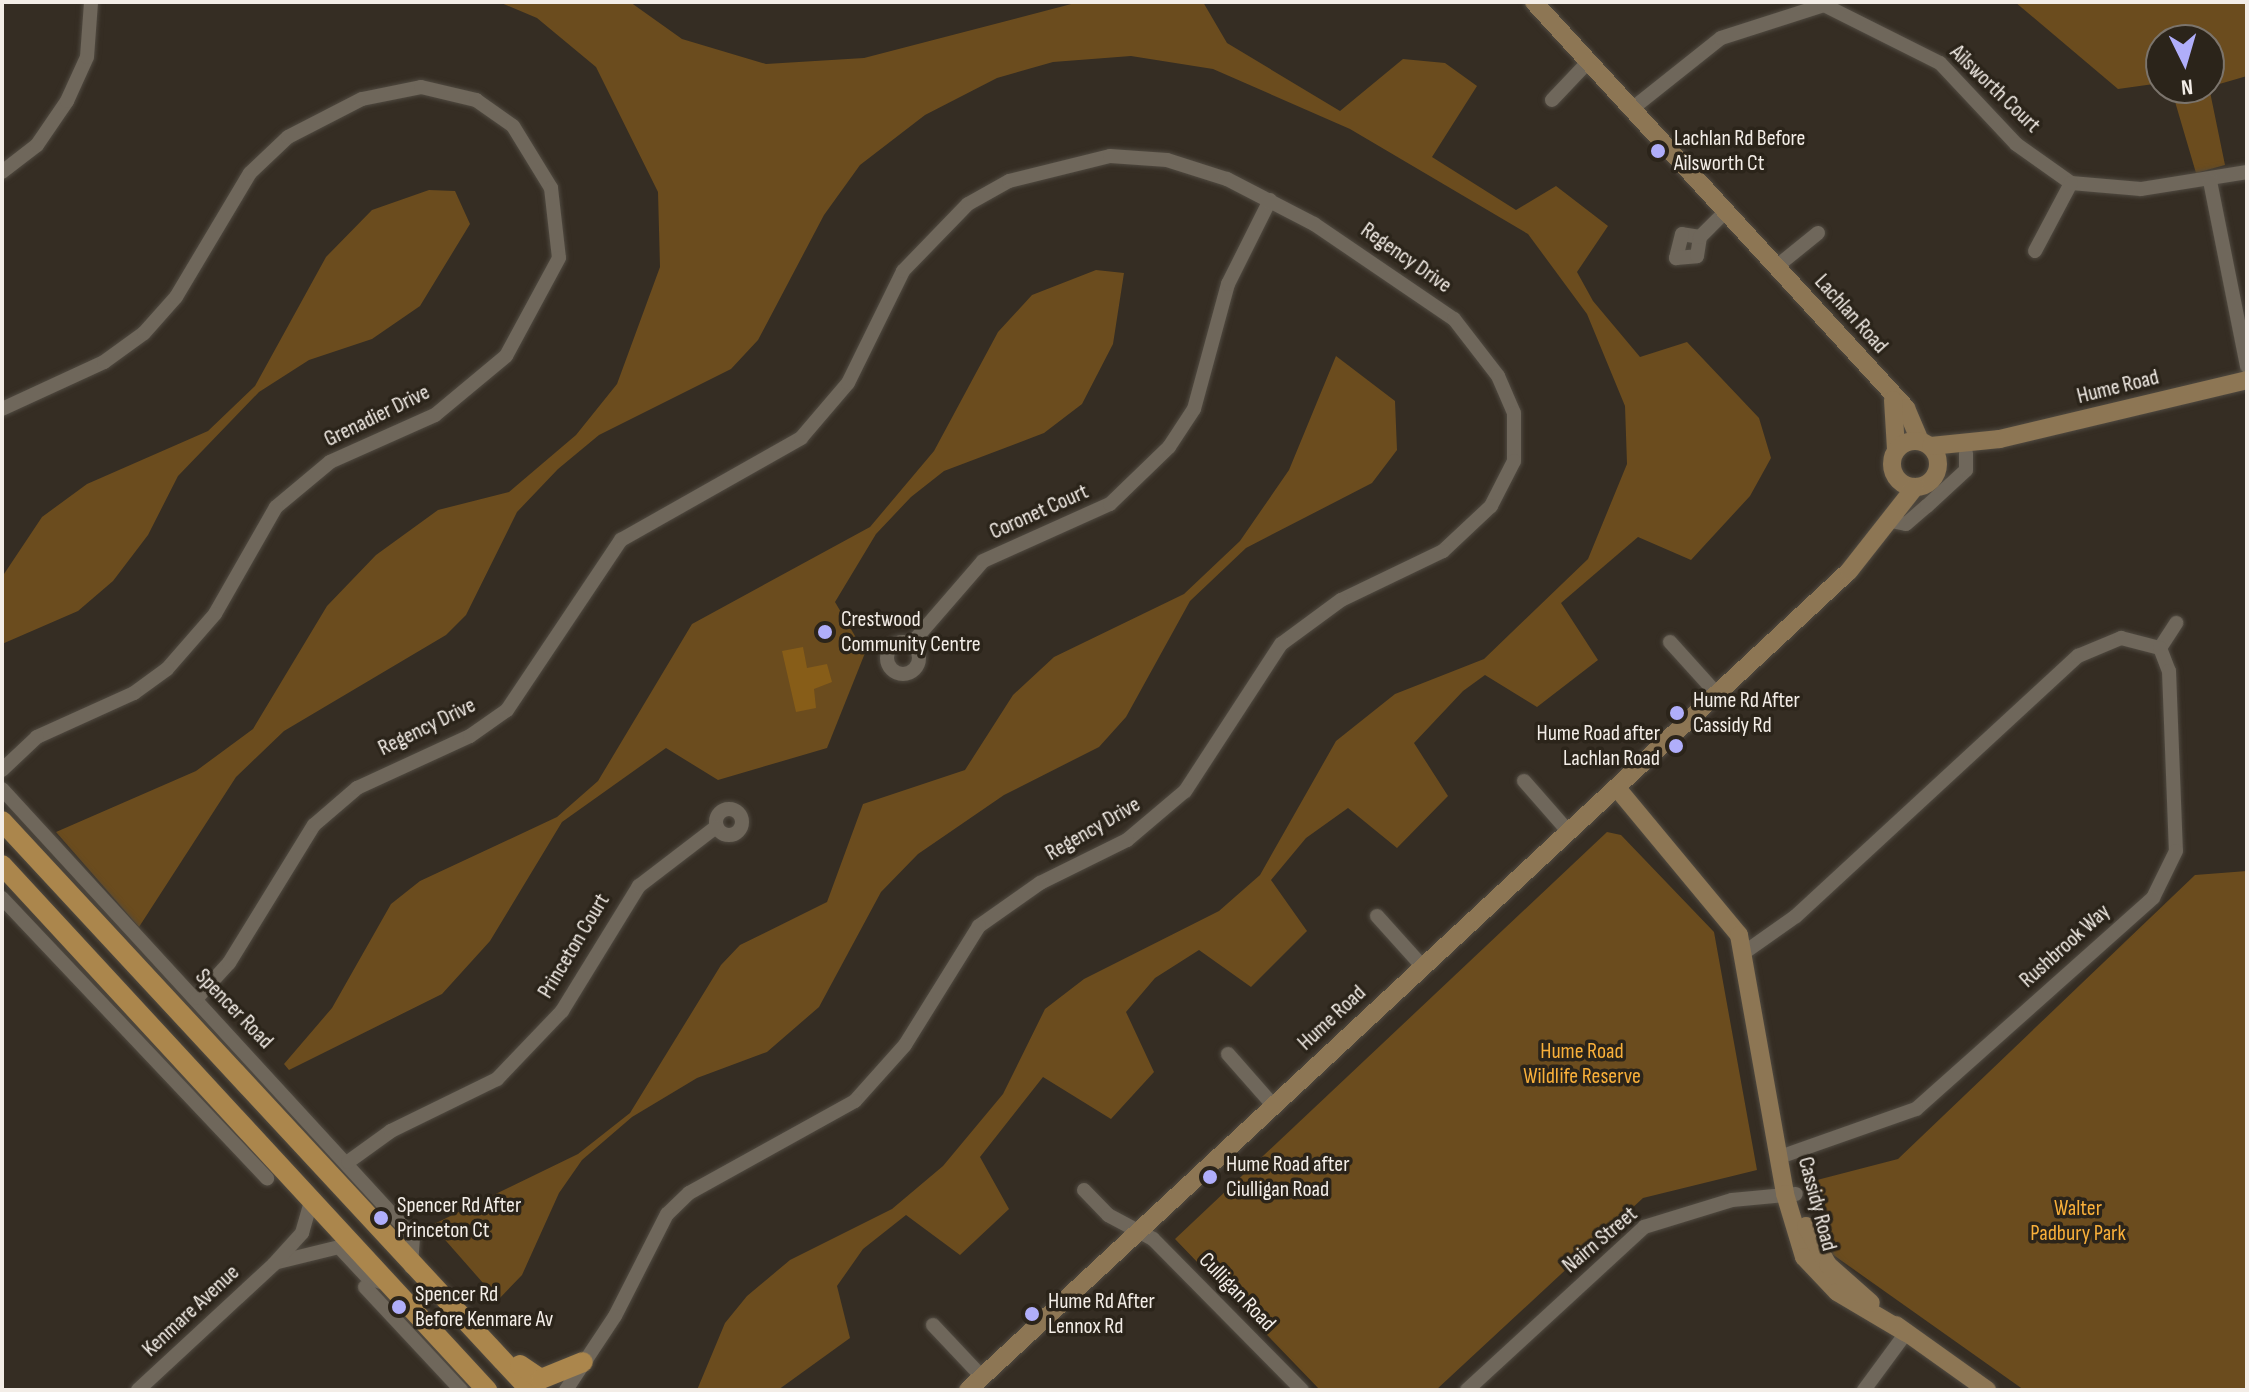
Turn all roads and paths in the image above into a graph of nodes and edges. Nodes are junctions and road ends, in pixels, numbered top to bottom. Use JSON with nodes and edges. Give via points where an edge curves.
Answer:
{"nodes":[{"id":1,"x":91,"y":2,"type":"edge"},
{"id":2,"x":1534,"y":2,"type":"edge"},
{"id":3,"x":1588,"y":62,"type":"junction"},
{"id":4,"x":1552,"y":100,"type":"dead end"},
{"id":5,"x":1633,"y":108,"type":"junction"},
{"id":6,"x":2,"y":172,"type":"edge"},
{"id":7,"x":2247,"y":172,"type":"edge"},
{"id":8,"x":2210,"y":181,"type":"junction"},
{"id":9,"x":2071,"y":183,"type":"junction"},
{"id":10,"x":1270,"y":200,"type":"junction"},
{"id":11,"x":1726,"y":211,"type":"junction"},
{"id":12,"x":1818,"y":233,"type":"dead end"},
{"id":13,"x":1700,"y":237,"type":"dead end"},
{"id":14,"x":2035,"y":251,"type":"dead end"},
{"id":15,"x":1776,"y":267,"type":"junction"},
{"id":16,"x":2247,"y":366,"type":"edge"},
{"id":17,"x":2247,"y":380,"type":"edge"},
{"id":18,"x":1891,"y":393,"type":"junction"},
{"id":19,"x":2,"y":409,"type":"edge"},
{"id":20,"x":2000,"y":439,"type":"junction"},
{"id":21,"x":1925,"y":444,"type":"junction"},
{"id":22,"x":1896,"y":449,"type":"junction"},
{"id":23,"x":1966,"y":453,"type":"junction"},
{"id":24,"x":1938,"y":464,"type":"junction"},
{"id":25,"x":1896,"y":478,"type":"junction"},
{"id":26,"x":1915,"y":487,"type":"junction"},
{"id":27,"x":1886,"y":527,"type":"junction"},
{"id":28,"x":2176,"y":623,"type":"dead end"},
{"id":29,"x":1670,"y":642,"type":"dead end"},
{"id":30,"x":912,"y":643,"type":"dead end"},
{"id":31,"x":2160,"y":648,"type":"junction"},
{"id":32,"x":1717,"y":694,"type":"junction"},
{"id":33,"x":2,"y":770,"type":"edge"},
{"id":34,"x":1524,"y":781,"type":"dead end"},
{"id":35,"x":2,"y":789,"type":"edge"},
{"id":36,"x":1612,"y":793,"type":"junction"},
{"id":37,"x":2,"y":821,"type":"edge"},
{"id":38,"x":716,"y":827,"type":"dead end"},
{"id":39,"x":1567,"y":830,"type":"junction"},
{"id":40,"x":2,"y":865,"type":"edge"},
{"id":41,"x":2,"y":898,"type":"edge"},
{"id":42,"x":1377,"y":916,"type":"dead end"},
{"id":43,"x":59,"y":924,"type":"junction"},
{"id":44,"x":52,"y":944,"type":"junction"},
{"id":45,"x":1745,"y":952,"type":"junction"},
{"id":46,"x":1423,"y":967,"type":"junction"},
{"id":47,"x":197,"y":998,"type":"junction"},
{"id":48,"x":1228,"y":1054,"type":"dead end"},
{"id":49,"x":1770,"y":1084,"type":"junction"},
{"id":50,"x":1273,"y":1105,"type":"junction"},
{"id":51,"x":221,"y":1130,"type":"junction"},
{"id":52,"x":251,"y":1131,"type":"junction"},
{"id":53,"x":1788,"y":1154,"type":"junction"},
{"id":54,"x":341,"y":1170,"type":"junction"},
{"id":55,"x":267,"y":1178,"type":"dead end"},
{"id":56,"x":1084,"y":1190,"type":"dead end"},
{"id":57,"x":1791,"y":1194,"type":"junction"},
{"id":58,"x":312,"y":1199,"type":"junction"},
{"id":59,"x":1136,"y":1231,"type":"junction"},
{"id":60,"x":274,"y":1264,"type":"junction"},
{"id":61,"x":365,"y":1287,"type":"dead end"},
{"id":62,"x":395,"y":1287,"type":"junction"},
{"id":63,"x":432,"y":1289,"type":"junction"},
{"id":64,"x":933,"y":1325,"type":"dead end"},
{"id":65,"x":1906,"y":1333,"type":"junction"},
{"id":66,"x":441,"y":1353,"type":"junction"},
{"id":67,"x":583,"y":1362,"type":"joint"},
{"id":68,"x":975,"y":1384,"type":"edge"},
{"id":69,"x":553,"y":1386,"type":"edge"},
{"id":70,"x":138,"y":1390,"type":"edge"},
{"id":71,"x":461,"y":1390,"type":"edge"},
{"id":72,"x":487,"y":1390,"type":"edge"},
{"id":73,"x":530,"y":1390,"type":"edge"},
{"id":74,"x":1302,"y":1390,"type":"edge"},
{"id":75,"x":1467,"y":1390,"type":"edge"},
{"id":76,"x":1864,"y":1390,"type":"edge"},
{"id":77,"x":1987,"y":1390,"type":"edge"}],
"edges":[{"from":1,"to":6,"type":"street","via":[[87,57],[67,101],[37,145]]},
{"from":2,"to":3,"type":"street","name":"Lachlan Road"},
{"from":3,"to":4,"type":"street"},
{"from":3,"to":5,"type":"street","name":"Lachlan Road"},
{"from":5,"to":9,"type":"street","name":"Ailsworth Court","via":[[1683,61],[1721,38],[1824,5],[1940,63],[2016,144]]},
{"from":5,"to":11,"type":"street","name":"Lachlan Road"},
{"from":7,"to":8,"type":"street"},
{"from":8,"to":9,"type":"street","via":[[2141,189]]},
{"from":8,"to":16,"type":"street"},
{"from":9,"to":14,"type":"street"},
{"from":10,"to":30,"type":"street","name":"Coronet Court","via":[[1228,284],[1194,409],[1169,447],[1110,504],[983,561]]},
{"from":10,"to":47,"type":"street","name":"Regency Drive","via":[[1167,160],[1110,156],[1022,177],[968,204],[903,271],[848,383],[801,438],[621,540],[507,710],[333,807],[294,850],[229,963]]},
{"from":10,"to":67,"type":"street","name":"Regency Drive","via":[[1418,290],[1483,353],[1507,393],[1517,437],[1499,493],[1443,551],[1341,600],[1281,644],[1206,764],[1157,818],[1001,906],[979,926],[905,1045],[855,1101],[689,1193],[667,1214]]},
{"from":11,"to":13,"type":"street"},
{"from":11,"to":15,"type":"street","name":"Lachlan Road"},
{"from":12,"to":15,"type":"street"},
{"from":15,"to":18,"type":"street","name":"Lachlan Road"},
{"from":17,"to":20,"type":"street","name":"Hume Road"},
{"from":18,"to":21,"type":"street","name":"Lachlan Road"},
{"from":18,"to":22,"type":"street"},
{"from":19,"to":33,"type":"street","name":"Grenadier Drive","via":[[104,362],[144,333],[176,297],[250,173],[288,137],[362,99],[421,87],[476,100],[513,126],[551,188],[559,258],[506,356],[435,415],[330,462],[276,507],[215,614],[167,669],[134,693],[37,737]]},
{"from":20,"to":21,"type":"street","name":"Hume Road"},
{"from":20,"to":23,"type":"street","name":"Hume Road"},
{"from":21,"to":22,"type":"street","name":"Hume Road"},
{"from":21,"to":24,"type":"street"},
{"from":22,"to":25,"type":"street"},
{"from":23,"to":24,"type":"street","name":"Hume Road"},
{"from":23,"to":27,"type":"street","via":[[1966,470],[1906,524]]},
{"from":24,"to":26,"type":"street","name":"Hume Road","via":[[1934,478]]},
{"from":25,"to":26,"type":"street"},
{"from":25,"to":27,"type":"street"},
{"from":26,"to":27,"type":"street","name":"Hume Road"},
{"from":27,"to":32,"type":"street","name":"Hume Road"},
{"from":28,"to":31,"type":"street"},
{"from":29,"to":32,"type":"street"},
{"from":31,"to":45,"type":"street","via":[[2121,638],[2078,656],[1796,916]]},
{"from":31,"to":53,"type":"street","name":"Rushbrook Way","via":[[2169,671],[2176,851],[2153,898],[1916,1109]]},
{"from":32,"to":36,"type":"street","name":"Hume Road"},
{"from":34,"to":39,"type":"street"},
{"from":35,"to":47,"type":"street","name":"Spencer Road"},
{"from":36,"to":39,"type":"street","name":"Hume Road"},
{"from":36,"to":45,"type":"street","name":"Cassidy Road","via":[[1728,920]]},
{"from":37,"to":54,"type":"main road","name":"Spencer Road"},
{"from":38,"to":54,"type":"street","name":"Princeton Court","via":[[639,886],[562,1011],[497,1079],[391,1131]]},
{"from":39,"to":46,"type":"street","name":"Hume Road"},
{"from":40,"to":43,"type":"main road"},
{"from":41,"to":44,"type":"street"},
{"from":42,"to":46,"type":"street"},
{"from":43,"to":44,"type":"street"},
{"from":43,"to":52,"type":"main road"},
{"from":44,"to":51,"type":"street"},
{"from":45,"to":49,"type":"street","name":"Cassidy Road"},
{"from":46,"to":50,"type":"street","name":"Hume Road"},
{"from":47,"to":54,"type":"street","name":"Spencer Road"},
{"from":48,"to":50,"type":"street"},
{"from":49,"to":53,"type":"street","name":"Cassidy Road"},
{"from":49,"to":57,"type":"street","name":"Cassidy Road"},
{"from":50,"to":59,"type":"street","name":"Hume Road"},
{"from":51,"to":52,"type":"street"},
{"from":51,"to":55,"type":"street"},
{"from":52,"to":58,"type":"main road"},
{"from":53,"to":57,"type":"street","name":"Cassidy Road"},
{"from":54,"to":63,"type":"main road","name":"Spencer Road"},
{"from":54,"to":66,"type":"main road","via":[[346,1210],[456,1330]]},
{"from":56,"to":59,"type":"street"},
{"from":57,"to":65,"type":"street","name":"Cassidy Road","via":[[1814,1274]]},
{"from":57,"to":75,"type":"street","name":"Nairn Street","via":[[1732,1200],[1644,1227]]},
{"from":58,"to":60,"type":"street","name":"Kenmare Avenue","via":[[302,1233]]},
{"from":58,"to":62,"type":"main road"},
{"from":59,"to":68,"type":"street","name":"Hume Road"},
{"from":59,"to":74,"type":"street","name":"Culligan Road","via":[[1153,1239]]},
{"from":60,"to":62,"type":"street","name":"Kenmare Avenue","via":[[339,1247],[368,1278]]},
{"from":60,"to":70,"type":"street","name":"Kenmare Avenue"},
{"from":61,"to":66,"type":"street"},
{"from":62,"to":66,"type":"main road"},
{"from":63,"to":69,"type":"main road","via":[[453,1294],[529,1374]]},
{"from":63,"to":73,"type":"main road","name":"Spencer Road"},
{"from":64,"to":68,"type":"street","name":"Hume Road"},
{"from":65,"to":76,"type":"street"},
{"from":65,"to":77,"type":"street","name":"Cassidy Road"},
{"from":66,"to":71,"type":"street"},
{"from":66,"to":72,"type":"main road"},
{"from":67,"to":69,"type":"main road"}]}
